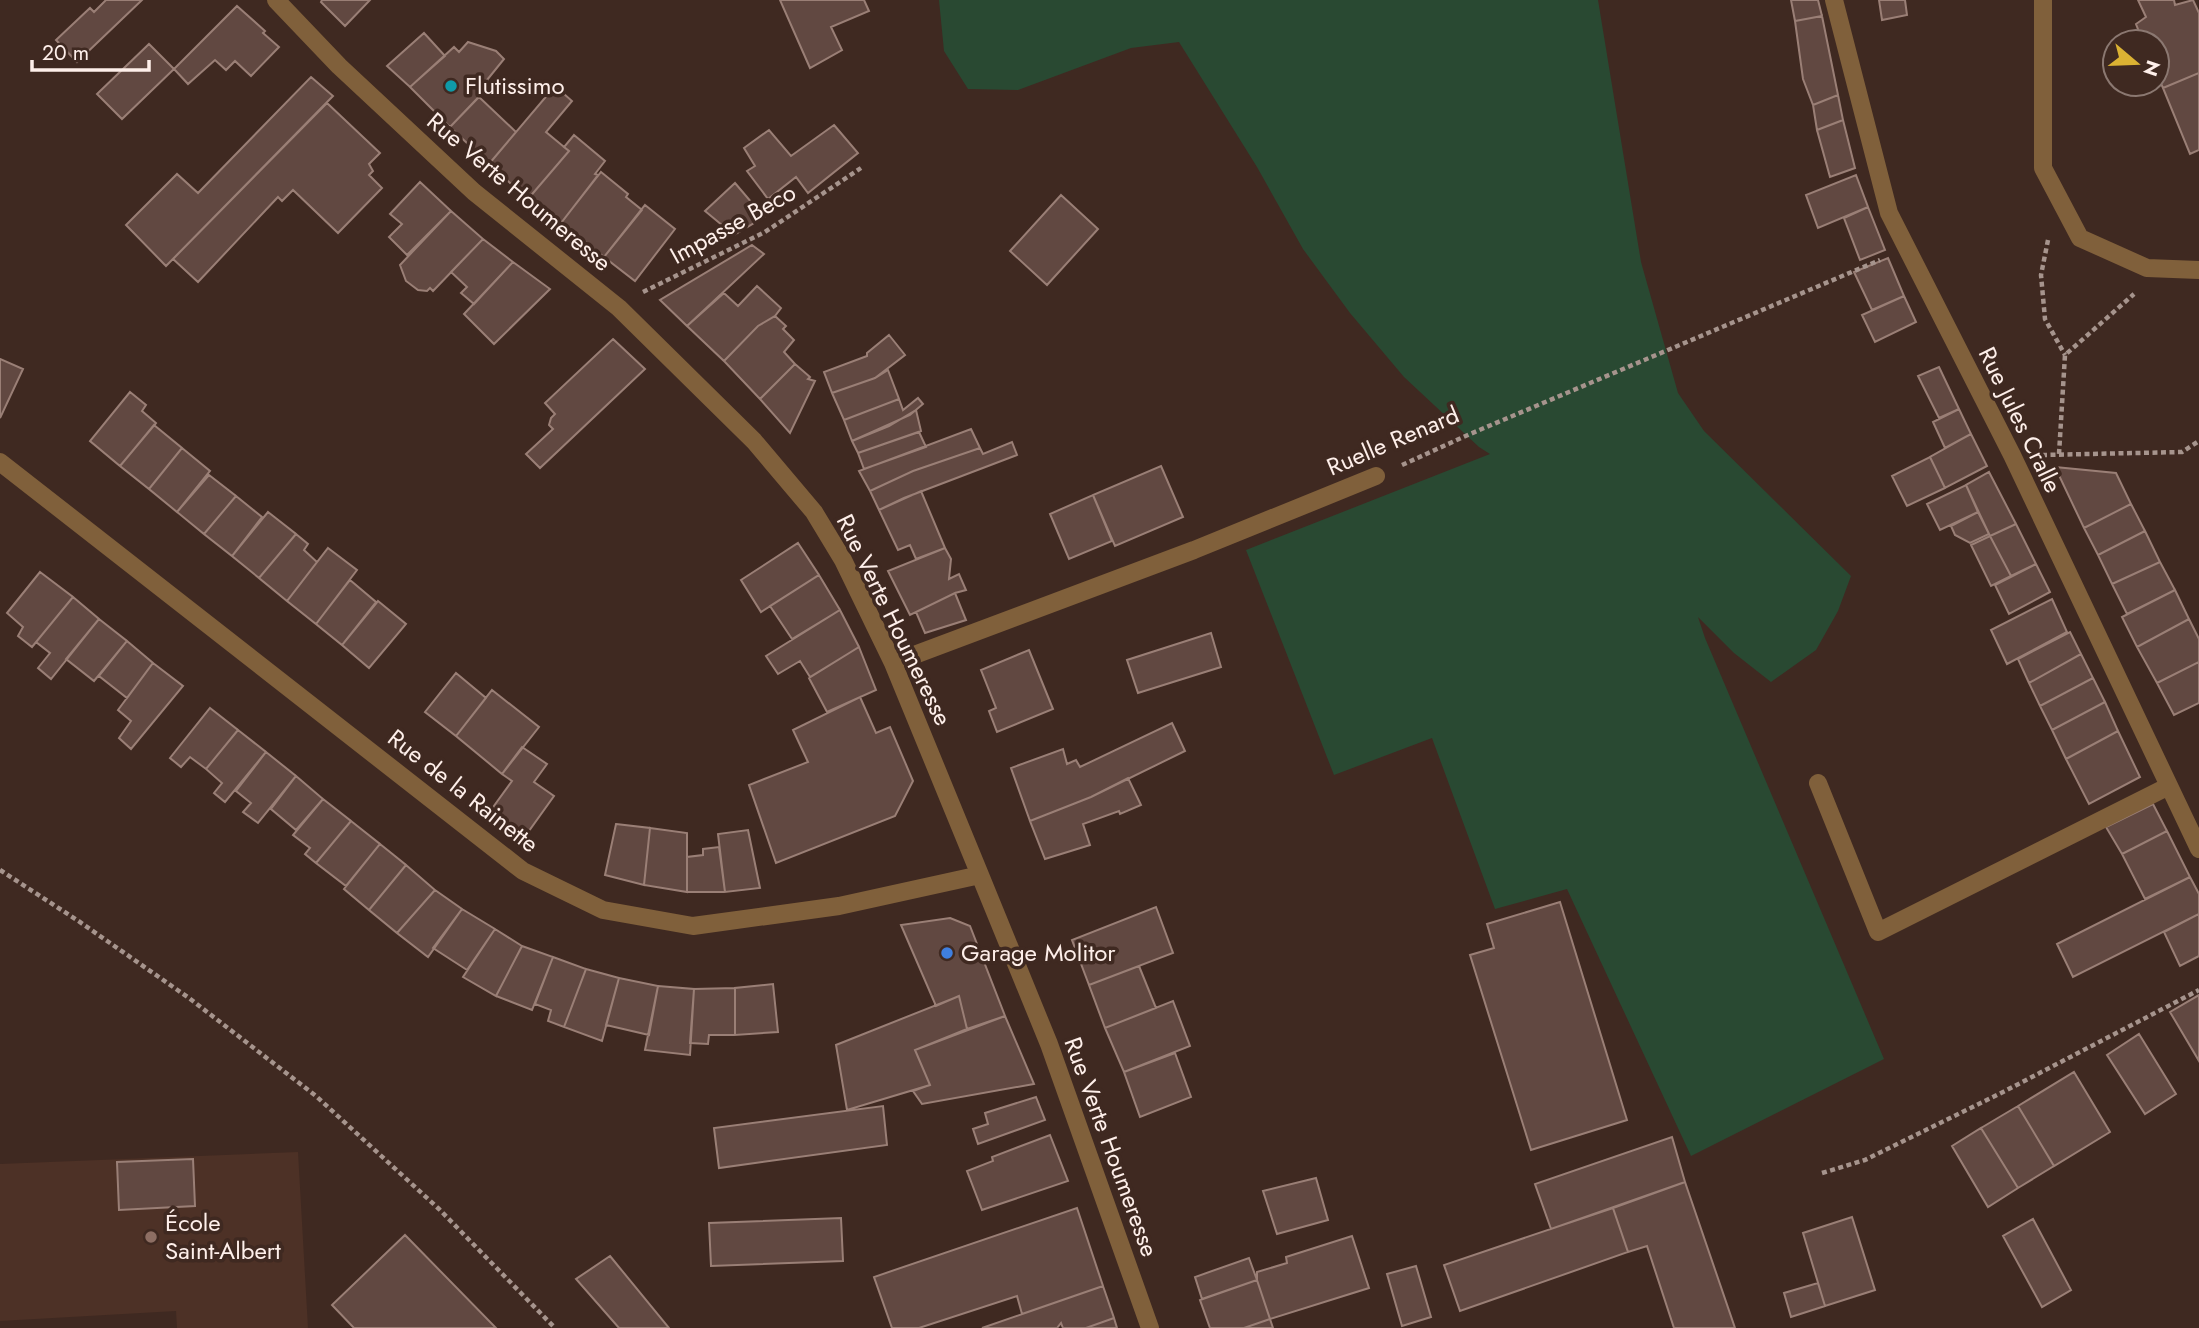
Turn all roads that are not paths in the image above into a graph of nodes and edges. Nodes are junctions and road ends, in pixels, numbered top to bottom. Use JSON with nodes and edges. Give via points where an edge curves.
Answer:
{"nodes":[{"id":1,"x":276,"y":0,"type":"edge"},
{"id":2,"x":1835,"y":0,"type":"edge"},
{"id":3,"x":2043,"y":0,"type":"edge"},
{"id":4,"x":2199,"y":270,"type":"edge"},
{"id":5,"x":0,"y":461,"type":"edge"},
{"id":6,"x":1376,"y":476,"type":"road end"},
{"id":7,"x":893,"y":663,"type":"junction"},
{"id":8,"x":1818,"y":783,"type":"dead end"},
{"id":9,"x":2169,"y":786,"type":"junction"},
{"id":10,"x":2199,"y":849,"type":"edge"},
{"id":11,"x":981,"y":875,"type":"junction"},
{"id":12,"x":1150,"y":1328,"type":"edge"}],
"edges":[{"from":1,"to":7,"type":"street","name":"Rue Verte Houmeresse","via":[[339,66],[474,192],[619,308],[754,441],[814,512]]},
{"from":2,"to":9,"type":"street","name":"Rue Jules Cralle","via":[[1889,213],[2012,455]]},
{"from":3,"to":4,"type":"street","via":[[2043,168],[2080,238],[2147,268]]},
{"from":5,"to":11,"type":"street","name":"Rue de la Rainette","via":[[523,871],[603,910],[693,926],[839,906]]},
{"from":6,"to":7,"type":"street","name":"Ruelle Renard"},
{"from":7,"to":11,"type":"street","name":"Rue Verte Houmeresse"},
{"from":8,"to":9,"type":"street","via":[[1878,932]]},
{"from":9,"to":10,"type":"street","name":"Rue Jules Cralle"},
{"from":11,"to":12,"type":"street","name":"Rue Verte Houmeresse","via":[[1049,1044]]}]}
